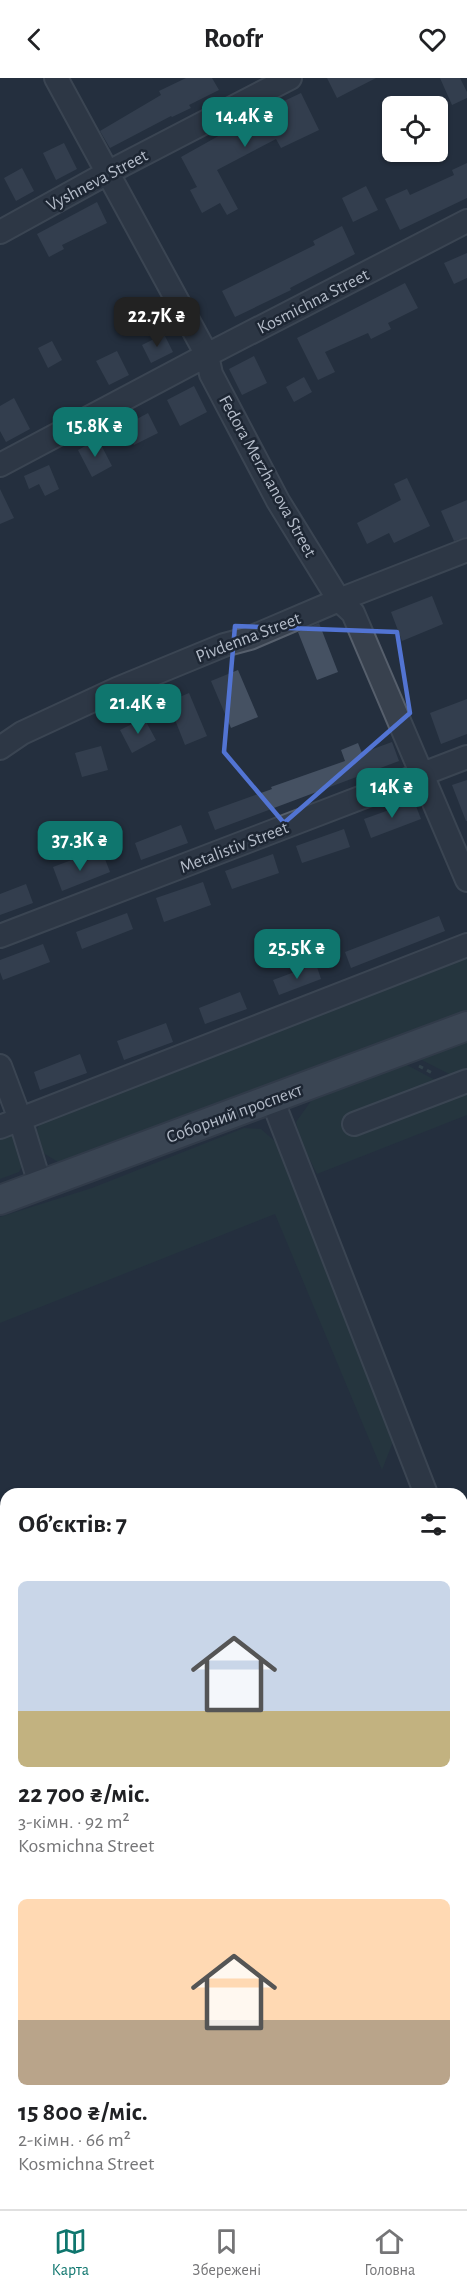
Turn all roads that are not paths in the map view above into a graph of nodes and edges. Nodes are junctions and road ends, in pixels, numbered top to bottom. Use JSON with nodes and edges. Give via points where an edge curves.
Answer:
{"nodes":[{"id":1,"x":56,"y":78,"type":"edge"},
{"id":2,"x":290,"y":78,"type":"edge"},
{"id":3,"x":109,"y":172,"type":"junction"},
{"id":4,"x":467,"y":221,"type":"edge"},
{"id":5,"x":0,"y":232,"type":"edge"},
{"id":6,"x":207,"y":355,"type":"junction"},
{"id":7,"x":0,"y":465,"type":"edge"},
{"id":8,"x":467,"y":550,"type":"edge"},
{"id":9,"x":339,"y":600,"type":"junction"},
{"id":10,"x":0,"y":748,"type":"edge"},
{"id":11,"x":467,"y":757,"type":"edge"},
{"id":12,"x":423,"y":774,"type":"junction"},
{"id":13,"x":467,"y":880,"type":"edge"},
{"id":14,"x":0,"y":936,"type":"edge"},
{"id":15,"x":467,"y":945,"type":"edge"},
{"id":16,"x":467,"y":1026,"type":"edge"},
{"id":17,"x":0,"y":1066,"type":"edge"},
{"id":18,"x":462,"y":1083,"type":"edge"},
{"id":19,"x":272,"y":1099,"type":"junction"},
{"id":20,"x":10,"y":1123,"type":"edge"},
{"id":21,"x":354,"y":1124,"type":"dead end"},
{"id":22,"x":40,"y":1184,"type":"junction"},
{"id":23,"x":0,"y":1200,"type":"edge"},
{"id":24,"x":424,"y":1488,"type":"edge"}],
"edges":[{"from":1,"to":3,"type":"street","name":"Fedora Merzhanova Street"},
{"from":2,"to":3,"type":"street","name":"Vyshneva Street"},
{"from":3,"to":5,"type":"street","name":"Vyshneva Street"},
{"from":3,"to":6,"type":"street","name":"Fedora Merzhanova Street"},
{"from":4,"to":6,"type":"street","name":"Kosmichna Street"},
{"from":6,"to":7,"type":"street","name":"Kosmichna Street"},
{"from":6,"to":9,"type":"street","name":"Fedora Merzhanova Street","via":[[211,374],[278,501]]},
{"from":8,"to":9,"type":"street","name":"Pivdenna Street"},
{"from":9,"to":10,"type":"street","name":"Pivdenna Street","via":[[117,689],[22,733]]},
{"from":9,"to":12,"type":"street","name":"Fedora Merzhanova Street","via":[[353,613]]},
{"from":11,"to":12,"type":"street","name":"Metalistiv Street"},
{"from":12,"to":13,"type":"street","name":"Fedora Merzhanova Street"},
{"from":12,"to":14,"type":"street","name":"Metalistiv Street"},
{"from":15,"to":20,"type":"street"},
{"from":16,"to":19,"type":"main road","name":"Соборний проспект"},
{"from":17,"to":20,"type":"street"},
{"from":18,"to":21,"type":"street"},
{"from":19,"to":22,"type":"main road","name":"Соборний проспект"},
{"from":19,"to":24,"type":"street"},
{"from":20,"to":22,"type":"street"},
{"from":22,"to":23,"type":"main road","name":"Соборний проспект"}]}
